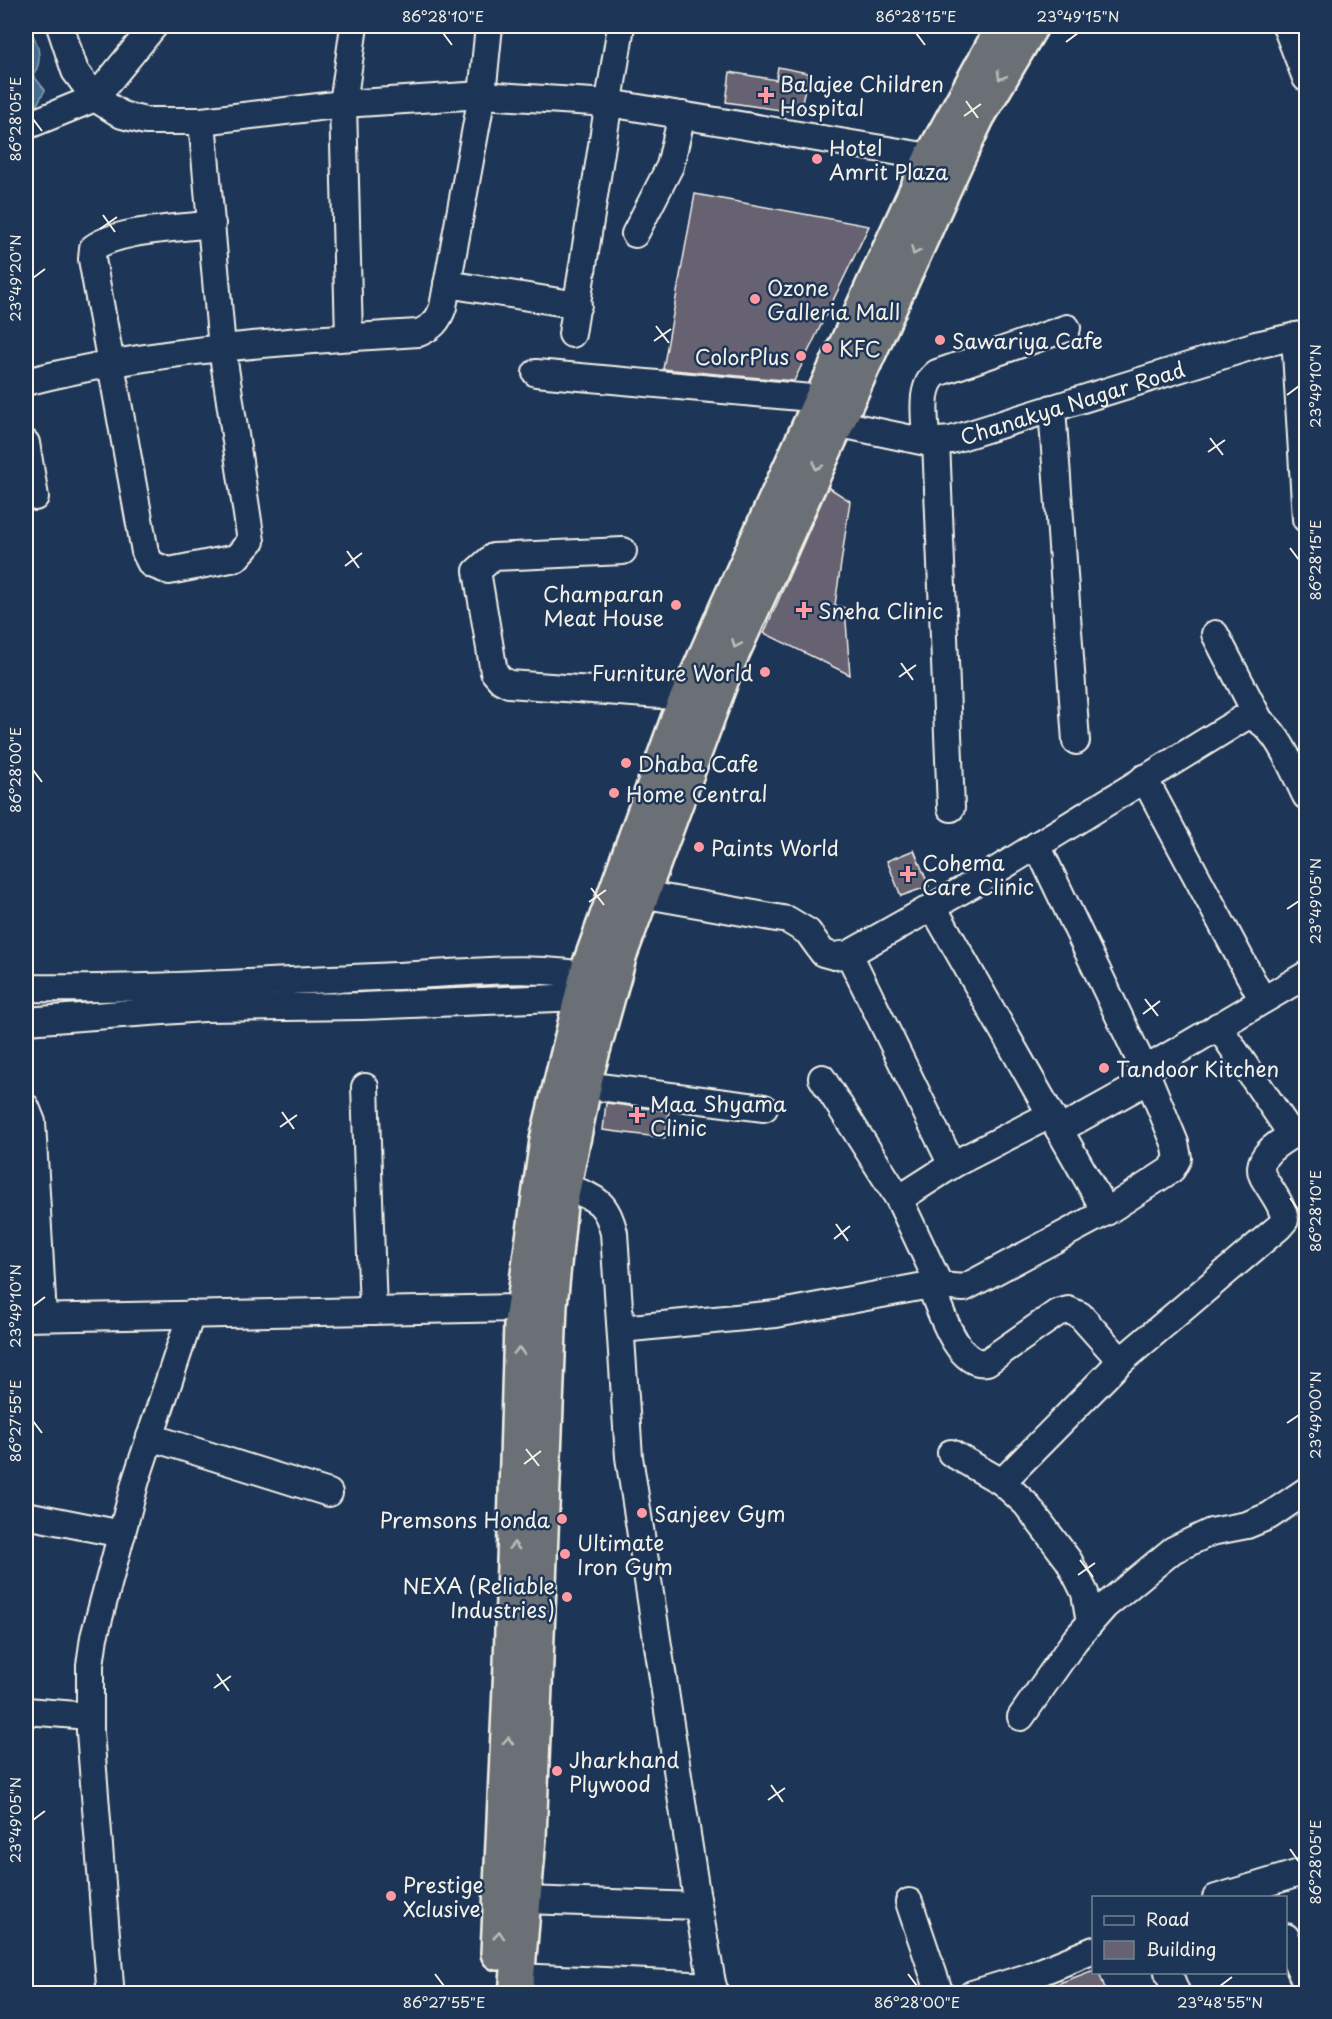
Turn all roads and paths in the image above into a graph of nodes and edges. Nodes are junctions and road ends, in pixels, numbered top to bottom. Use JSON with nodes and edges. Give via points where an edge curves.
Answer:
{"nodes":[{"id":1,"x":60,"y":26,"type":"edge"},
{"id":2,"x":154,"y":26,"type":"edge"},
{"id":3,"x":354,"y":26,"type":"edge"},
{"id":4,"x":489,"y":26,"type":"edge"},
{"id":5,"x":621,"y":26,"type":"edge"},
{"id":6,"x":1004,"y":26,"type":"edge"},
{"id":7,"x":1031,"y":26,"type":"edge"},
{"id":8,"x":1286,"y":26,"type":"edge"},
{"id":9,"x":1306,"y":78,"type":"edge"},
{"id":10,"x":482,"y":95,"type":"junction"},
{"id":11,"x":95,"y":98,"type":"junction"},
{"id":12,"x":609,"y":103,"type":"junction"},
{"id":13,"x":343,"y":104,"type":"junction"},
{"id":14,"x":681,"y":115,"type":"junction"},
{"id":15,"x":202,"y":121,"type":"junction"},
{"id":16,"x":26,"y":126,"type":"edge"},
{"id":17,"x":943,"y":160,"type":"junction"},
{"id":18,"x":212,"y":224,"type":"junction"},
{"id":19,"x":635,"y":234,"type":"dead end"},
{"id":20,"x":447,"y":284,"type":"junction"},
{"id":21,"x":578,"y":304,"type":"junction"},
{"id":22,"x":1067,"y":328,"type":"dead end"},
{"id":23,"x":572,"y":334,"type":"dead end"},
{"id":24,"x":1300,"y":335,"type":"edge"},
{"id":25,"x":349,"y":337,"type":"junction"},
{"id":26,"x":222,"y":348,"type":"junction"},
{"id":27,"x":111,"y":363,"type":"junction"},
{"id":28,"x":536,"y":373,"type":"dead end"},
{"id":29,"x":26,"y":382,"type":"edge"},
{"id":30,"x":1052,"y":408,"type":"junction"},
{"id":31,"x":829,"y":411,"type":"junction"},
{"id":32,"x":931,"y":442,"type":"junction"},
{"id":33,"x":26,"y":443,"type":"edge"},
{"id":34,"x":35,"y":497,"type":"dead end"},
{"id":35,"x":1306,"y":519,"type":"edge"},
{"id":36,"x":623,"y":551,"type":"dead end"},
{"id":37,"x":1215,"y":634,"type":"dead end"},
{"id":38,"x":688,"y":697,"type":"junction"},
{"id":39,"x":1260,"y":721,"type":"junction"},
{"id":40,"x":1076,"y":741,"type":"dead end"},
{"id":41,"x":1144,"y":778,"type":"junction"},
{"id":42,"x":1306,"y":796,"type":"edge"},
{"id":43,"x":951,"y":808,"type":"dead end"},
{"id":44,"x":1037,"y":845,"type":"junction"},
{"id":45,"x":641,"y":894,"type":"junction"},
{"id":46,"x":933,"y":907,"type":"junction"},
{"id":47,"x":849,"y":954,"type":"junction"},
{"id":48,"x":1306,"y":975,"type":"edge"},
{"id":49,"x":593,"y":984,"type":"junction"},
{"id":50,"x":26,"y":988,"type":"edge"},
{"id":51,"x":1262,"y":999,"type":"junction"},
{"id":52,"x":26,"y":1022,"type":"edge"},
{"id":53,"x":1218,"y":1026,"type":"junction"},
{"id":54,"x":1147,"y":1075,"type":"junction"},
{"id":55,"x":822,"y":1078,"type":"dead end"},
{"id":56,"x":584,"y":1085,"type":"junction"},
{"id":57,"x":365,"y":1086,"type":"dead end"},
{"id":58,"x":26,"y":1107,"type":"edge"},
{"id":59,"x":764,"y":1108,"type":"dead end"},
{"id":60,"x":1055,"y":1122,"type":"junction"},
{"id":61,"x":1299,"y":1131,"type":"edge"},
{"id":62,"x":952,"y":1165,"type":"junction"},
{"id":63,"x":564,"y":1186,"type":"junction"},
{"id":64,"x":899,"y":1199,"type":"junction"},
{"id":65,"x":30,"y":1201,"type":"edge"},
{"id":66,"x":1106,"y":1212,"type":"junction"},
{"id":67,"x":935,"y":1286,"type":"junction"},
{"id":68,"x":523,"y":1308,"type":"junction"},
{"id":69,"x":373,"y":1311,"type":"junction"},
{"id":70,"x":191,"y":1314,"type":"junction"},
{"id":71,"x":34,"y":1318,"type":"edge"},
{"id":72,"x":621,"y":1329,"type":"junction"},
{"id":73,"x":1121,"y":1361,"type":"junction"},
{"id":74,"x":150,"y":1437,"type":"junction"},
{"id":75,"x":951,"y":1453,"type":"dead end"},
{"id":76,"x":1002,"y":1482,"type":"junction"},
{"id":77,"x":1306,"y":1491,"type":"edge"},
{"id":78,"x":329,"y":1493,"type":"dead end"},
{"id":79,"x":26,"y":1515,"type":"edge"},
{"id":80,"x":122,"y":1534,"type":"junction"},
{"id":81,"x":1090,"y":1623,"type":"junction"},
{"id":82,"x":26,"y":1711,"type":"edge"},
{"id":83,"x":89,"y":1716,"type":"junction"},
{"id":84,"x":1021,"y":1717,"type":"dead end"},
{"id":85,"x":1306,"y":1872,"type":"edge"},
{"id":86,"x":1265,"y":1892,"type":"edge"},
{"id":87,"x":1232,"y":1896,"type":"edge"},
{"id":88,"x":525,"y":1900,"type":"junction"},
{"id":89,"x":909,"y":1902,"type":"dead end"},
{"id":90,"x":698,"y":1906,"type":"junction"},
{"id":91,"x":1287,"y":1940,"type":"edge"},
{"id":92,"x":1092,"y":1951,"type":"edge"},
{"id":93,"x":1169,"y":1974,"type":"edge"},
{"id":94,"x":1306,"y":1984,"type":"edge"},
{"id":95,"x":111,"y":1985,"type":"dead end"},
{"id":96,"x":509,"y":1988,"type":"edge"},
{"id":97,"x":713,"y":1990,"type":"edge"},
{"id":98,"x":940,"y":1994,"type":"edge"},
{"id":99,"x":972,"y":1994,"type":"edge"},
{"id":100,"x":1177,"y":1994,"type":"edge"}],
"edges":[{"from":1,"to":11,"type":"street","via":[[75,71]]},
{"from":2,"to":11,"type":"street"},
{"from":3,"to":13,"type":"street"},
{"from":4,"to":10,"type":"street"},
{"from":5,"to":12,"type":"street"},
{"from":6,"to":17,"type":"highway"},
{"from":7,"to":17,"type":"highway","one_way":true,"via":[[978,116]]},
{"from":8,"to":9,"type":"street"},
{"from":10,"to":12,"type":"street"},
{"from":10,"to":13,"type":"street"},
{"from":10,"to":20,"type":"street"},
{"from":11,"to":15,"type":"street","via":[[122,115],[145,121]]},
{"from":11,"to":16,"type":"street"},
{"from":12,"to":14,"type":"street"},
{"from":12,"to":21,"type":"street"},
{"from":13,"to":15,"type":"street"},
{"from":13,"to":25,"type":"street"},
{"from":14,"to":17,"type":"street"},
{"from":14,"to":19,"type":"street","via":[[670,166]]},
{"from":15,"to":18,"type":"street"},
{"from":17,"to":31,"type":"highway"},
{"from":18,"to":26,"type":"street"},
{"from":18,"to":27,"type":"street","via":[[124,236],[93,248]]},
{"from":20,"to":21,"type":"street"},
{"from":20,"to":25,"type":"street","via":[[438,321],[430,328],[418,333]]},
{"from":21,"to":23,"type":"street"},
{"from":22,"to":32,"type":"street","via":[[937,373],[928,380]]},
{"from":24,"to":30,"type":"street","name":"Chanakya Nagar Road"},
{"from":24,"to":35,"type":"street"},
{"from":25,"to":26,"type":"street"},
{"from":26,"to":27,"type":"street"},
{"from":26,"to":27,"type":"street","via":[[251,541],[236,558],[169,571],[151,564],[145,552]]},
{"from":27,"to":29,"type":"street"},
{"from":28,"to":31,"type":"street","name":"Chanakya Nagar Road"},
{"from":30,"to":32,"type":"street","name":"Chanakya Nagar Road","via":[[951,440]]},
{"from":30,"to":40,"type":"street"},
{"from":31,"to":32,"type":"street","name":"Chanakya Nagar Road"},
{"from":31,"to":38,"type":"highway"},
{"from":31,"to":45,"type":"highway","one_way":true},
{"from":32,"to":43,"type":"street"},
{"from":33,"to":34,"type":"street"},
{"from":36,"to":38,"type":"street","via":[[493,557],[481,565],[477,571],[494,672],[509,684]]},
{"from":37,"to":39,"type":"street"},
{"from":38,"to":49,"type":"highway","via":[[634,837]]},
{"from":39,"to":41,"type":"street","via":[[1247,716],[1238,719]]},
{"from":39,"to":42,"type":"street","via":[[1276,739]]},
{"from":41,"to":44,"type":"street"},
{"from":41,"to":51,"type":"street"},
{"from":44,"to":46,"type":"street"},
{"from":44,"to":54,"type":"street"},
{"from":45,"to":47,"type":"street","via":[[788,920],[808,932],[823,953]]},
{"from":45,"to":49,"type":"highway"},
{"from":46,"to":47,"type":"street"},
{"from":46,"to":60,"type":"street"},
{"from":47,"to":62,"type":"street"},
{"from":48,"to":51,"type":"street"},
{"from":49,"to":50,"type":"street","via":[[520,970],[141,987]]},
{"from":49,"to":52,"type":"street","via":[[362,1006],[204,1008]]},
{"from":49,"to":56,"type":"highway"},
{"from":49,"to":68,"type":"highway","via":[[547,1140]]},
{"from":51,"to":53,"type":"street"},
{"from":53,"to":54,"type":"street"},
{"from":53,"to":61,"type":"street"},
{"from":54,"to":60,"type":"street"},
{"from":54,"to":66,"type":"street","via":[[1178,1158],[1161,1179]]},
{"from":55,"to":64,"type":"street"},
{"from":56,"to":59,"type":"street"},
{"from":56,"to":63,"type":"highway"},
{"from":57,"to":69,"type":"street"},
{"from":58,"to":65,"type":"street","via":[[32,1122]]},
{"from":60,"to":62,"type":"street"},
{"from":60,"to":66,"type":"street"},
{"from":61,"to":73,"type":"street","via":[[1263,1156],[1259,1168],[1283,1207],[1285,1220]]},
{"from":62,"to":64,"type":"street"},
{"from":63,"to":72,"type":"street","via":[[598,1199],[610,1213]]},
{"from":63,"to":88,"type":"highway","via":[[550,1305]]},
{"from":64,"to":67,"type":"street"},
{"from":65,"to":71,"type":"street"},
{"from":66,"to":67,"type":"street","via":[[964,1288]]},
{"from":67,"to":72,"type":"street","via":[[776,1314]]},
{"from":67,"to":73,"type":"street","via":[[956,1343],[967,1359],[978,1364],[987,1362],[1057,1313],[1068,1310],[1080,1315]]},
{"from":68,"to":69,"type":"street"},
{"from":96,"to":68,"type":"highway","one_way":true,"via":[[502,1887]]},
{"from":69,"to":70,"type":"street"},
{"from":70,"to":71,"type":"street"},
{"from":70,"to":74,"type":"street"},
{"from":72,"to":90,"type":"street","via":[[629,1457]]},
{"from":73,"to":76,"type":"street"},
{"from":74,"to":78,"type":"street"},
{"from":74,"to":80,"type":"street"},
{"from":75,"to":76,"type":"street"},
{"from":76,"to":81,"type":"street","via":[[1026,1504],[1069,1561],[1085,1593]]},
{"from":77,"to":81,"type":"street","via":[[1269,1516],[1211,1532],[1173,1550]]},
{"from":79,"to":80,"type":"street"},
{"from":80,"to":83,"type":"street","via":[[94,1637]]},
{"from":81,"to":84,"type":"street"},
{"from":82,"to":83,"type":"street"},
{"from":83,"to":95,"type":"street"},
{"from":85,"to":86,"type":"street"},
{"from":86,"to":87,"type":"street"},
{"from":88,"to":90,"type":"street"},
{"from":88,"to":96,"type":"highway"},
{"from":89,"to":98,"type":"street"},
{"from":90,"to":97,"type":"street"},
{"from":91,"to":94,"type":"street"},
{"from":92,"to":99,"type":"street"},
{"from":93,"to":100,"type":"street"},
{"from":96,"to":97,"type":"street"}]}
